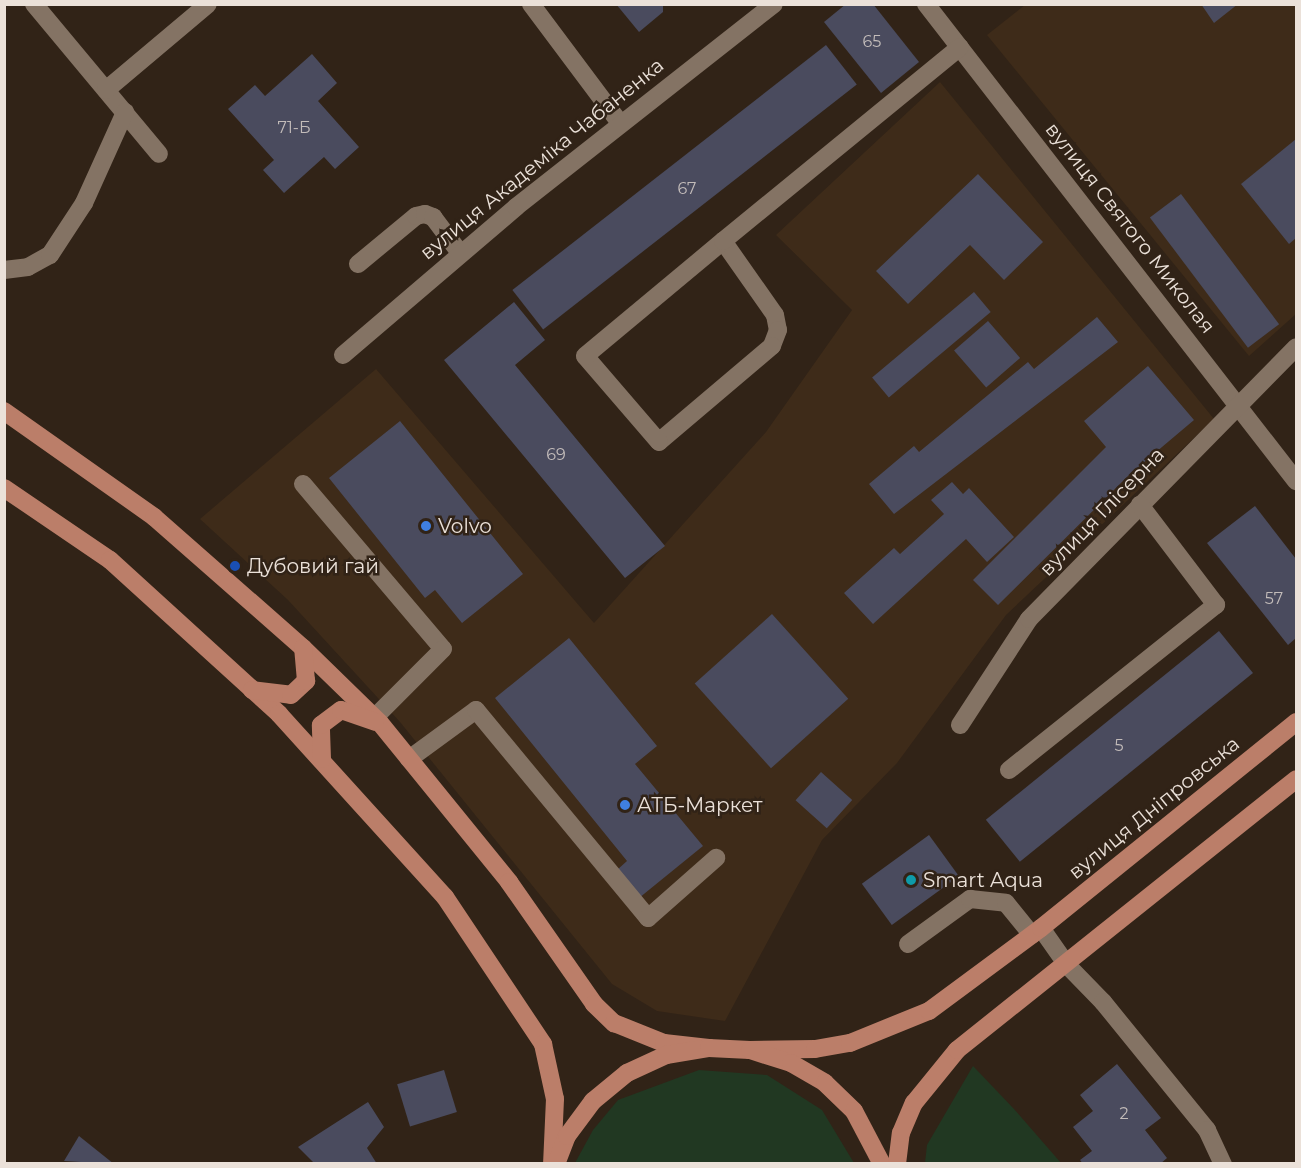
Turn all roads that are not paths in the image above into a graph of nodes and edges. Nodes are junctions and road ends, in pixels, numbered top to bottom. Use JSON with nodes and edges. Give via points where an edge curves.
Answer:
{"nodes":[{"id":1,"x":34,"y":4,"type":"edge"},
{"id":2,"x":208,"y":4,"type":"edge"},
{"id":3,"x":531,"y":4,"type":"edge"},
{"id":4,"x":774,"y":4,"type":"edge"},
{"id":5,"x":929,"y":6,"type":"edge"},
{"id":6,"x":960,"y":47,"type":"junction"},
{"id":7,"x":106,"y":90,"type":"junction"},
{"id":8,"x":125,"y":112,"type":"junction"},
{"id":9,"x":620,"y":123,"type":"junction"},
{"id":10,"x":159,"y":154,"type":"dead end"},
{"id":11,"x":723,"y":241,"type":"junction"},
{"id":12,"x":460,"y":253,"type":"junction"},
{"id":13,"x":358,"y":264,"type":"dead end"},
{"id":14,"x":4,"y":270,"type":"edge"},
{"id":15,"x":1296,"y":347,"type":"edge"},
{"id":16,"x":343,"y":355,"type":"dead end"},
{"id":17,"x":1238,"y":404,"type":"junction"},
{"id":18,"x":4,"y":411,"type":"edge"},
{"id":19,"x":1296,"y":481,"type":"edge"},
{"id":20,"x":303,"y":484,"type":"dead end"},
{"id":21,"x":4,"y":488,"type":"edge"},
{"id":22,"x":1140,"y":505,"type":"junction"},
{"id":23,"x":303,"y":648,"type":"junction"},
{"id":24,"x":252,"y":690,"type":"junction"},
{"id":25,"x":377,"y":721,"type":"junction"},
{"id":26,"x":1296,"y":722,"type":"edge"},
{"id":27,"x":960,"y":724,"type":"dead end"},
{"id":28,"x":322,"y":759,"type":"junction"},
{"id":29,"x":409,"y":759,"type":"junction"},
{"id":30,"x":1009,"y":770,"type":"dead end"},
{"id":31,"x":1296,"y":779,"type":"edge"},
{"id":32,"x":716,"y":858,"type":"dead end"},
{"id":33,"x":1037,"y":932,"type":"junction"},
{"id":34,"x":908,"y":944,"type":"dead end"},
{"id":35,"x":1067,"y":966,"type":"junction"},
{"id":36,"x":709,"y":1048,"type":"junction"},
{"id":37,"x":750,"y":1050,"type":"junction"},
{"id":38,"x":554,"y":1164,"type":"edge"},
{"id":39,"x":882,"y":1164,"type":"edge"},
{"id":40,"x":897,"y":1164,"type":"edge"},
{"id":41,"x":1223,"y":1164,"type":"edge"}],
"edges":[{"from":1,"to":7,"type":"street"},
{"from":2,"to":7,"type":"street"},
{"from":3,"to":9,"type":"street"},
{"from":4,"to":9,"type":"street","name":"вулиця Академіка Чабаненка"},
{"from":5,"to":6,"type":"street","name":"вулиця Святого Миколая"},
{"from":6,"to":11,"type":"street"},
{"from":6,"to":17,"type":"street","name":"вулиця Святого Миколая"},
{"from":7,"to":8,"type":"street"},
{"from":8,"to":10,"type":"street"},
{"from":8,"to":14,"type":"street","via":[[84,203],[56,247],[28,267]]},
{"from":9,"to":12,"type":"street","name":"вулиця Академіка Чабаненка"},
{"from":11,"to":11,"type":"street","via":[[585,356],[659,442],[772,346],[778,330],[776,315]]},
{"from":12,"to":13,"type":"street","via":[[433,217],[425,214],[416,216]]},
{"from":12,"to":16,"type":"street","name":"вулиця Академіка Чабаненка"},
{"from":15,"to":17,"type":"street","name":"вулиця Глісерна"},
{"from":17,"to":19,"type":"street","name":"вулиця Святого Миколая"},
{"from":17,"to":22,"type":"street","name":"вулиця Глісерна"},
{"from":18,"to":23,"type":"main road","via":[[154,518]]},
{"from":20,"to":25,"type":"street","via":[[443,649]]},
{"from":21,"to":24,"type":"main road","via":[[110,560]]},
{"from":22,"to":27,"type":"street","name":"вулиця Глісерна","via":[[1029,619]]},
{"from":22,"to":30,"type":"street","via":[[1216,605]]},
{"from":23,"to":24,"type":"main road","via":[[306,681],[291,695]]},
{"from":23,"to":25,"type":"main road"},
{"from":24,"to":28,"type":"main road"},
{"from":25,"to":28,"type":"main road","via":[[341,710],[321,724]]},
{"from":25,"to":29,"type":"main road"},
{"from":26,"to":33,"type":"main road","name":"вулиця Дніпровська"},
{"from":28,"to":38,"type":"main road","via":[[445,897],[543,1044],[555,1099]]},
{"from":29,"to":32,"type":"street","via":[[476,710],[648,918]]},
{"from":29,"to":36,"type":"main road","via":[[509,882],[594,1004],[614,1023],[664,1043]]},
{"from":31,"to":35,"type":"main road"},
{"from":33,"to":34,"type":"street","via":[[1006,903],[970,899]]},
{"from":33,"to":35,"type":"street"},
{"from":33,"to":37,"type":"main road","name":"вулиця Дніпровська","via":[[928,1011],[891,1029],[850,1043],[814,1049]]},
{"from":35,"to":40,"type":"main road","via":[[957,1050],[914,1103],[901,1133]]},
{"from":35,"to":41,"type":"street","via":[[1103,1002],[1208,1130]]},
{"from":36,"to":37,"type":"main road"},
{"from":36,"to":38,"type":"main road","via":[[666,1055],[627,1073],[593,1101],[567,1136]]},
{"from":37,"to":39,"type":"main road","via":[[791,1063],[825,1083],[854,1111]]}]}
